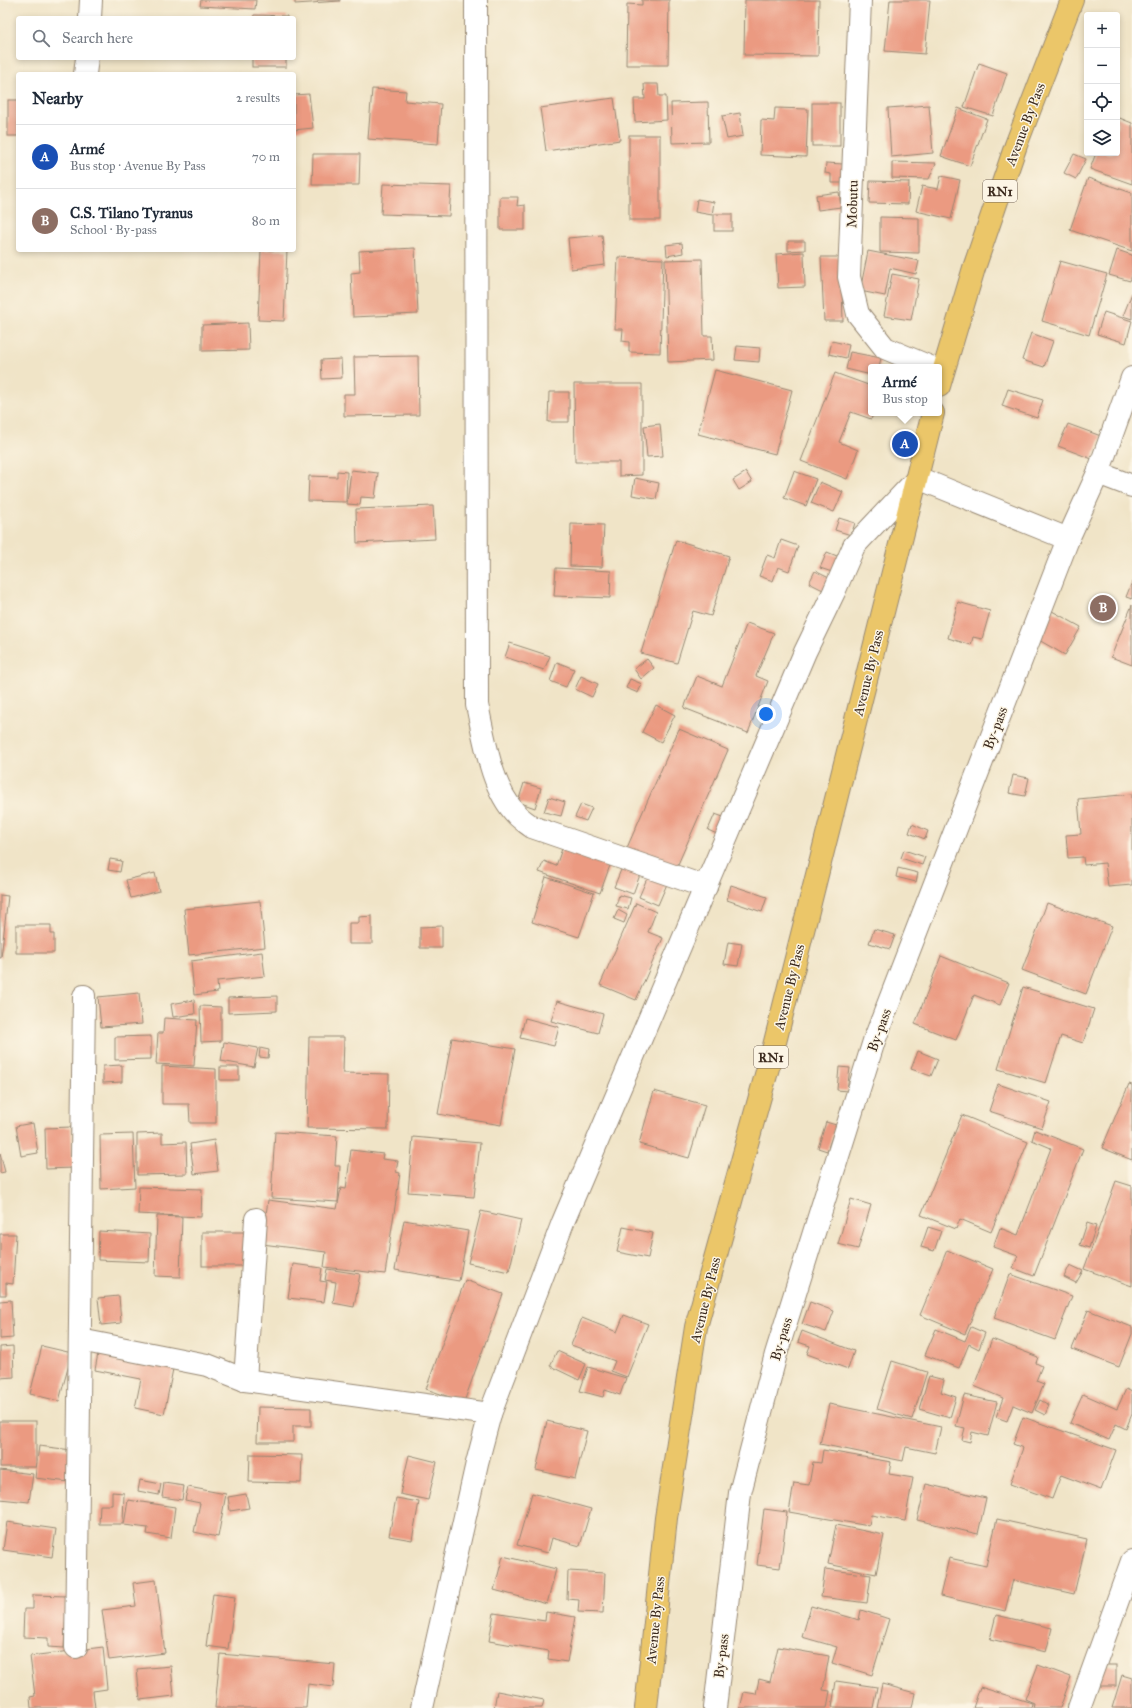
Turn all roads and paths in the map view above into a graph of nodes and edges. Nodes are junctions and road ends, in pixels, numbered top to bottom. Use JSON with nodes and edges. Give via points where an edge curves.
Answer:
{"nodes":[{"id":1,"x":91,"y":0,"type":"edge"},
{"id":2,"x":476,"y":0,"type":"edge"},
{"id":3,"x":860,"y":0,"type":"edge"},
{"id":4,"x":1072,"y":0,"type":"edge"},
{"id":5,"x":90,"y":16,"type":"edge"},
{"id":6,"x":87,"y":60,"type":"edge"},
{"id":7,"x":85,"y":72,"type":"edge"},
{"id":8,"x":918,"y":364,"type":"edge"},
{"id":9,"x":941,"y":364,"type":"edge"},
{"id":10,"x":1132,"y":378,"type":"edge"},
{"id":11,"x":932,"y":416,"type":"edge"},
{"id":12,"x":1098,"y":473,"type":"junction"},
{"id":13,"x":918,"y":478,"type":"junction"},
{"id":14,"x":1132,"y":486,"type":"edge"},
{"id":15,"x":1068,"y":539,"type":"junction"},
{"id":16,"x":706,"y":887,"type":"junction"},
{"id":17,"x":84,"y":996,"type":"dead end"},
{"id":18,"x":256,"y":1220,"type":"dead end"},
{"id":19,"x":80,"y":1340,"type":"junction"},
{"id":20,"x":245,"y":1380,"type":"junction"},
{"id":21,"x":490,"y":1414,"type":"junction"},
{"id":22,"x":1132,"y":1561,"type":"edge"},
{"id":23,"x":76,"y":1647,"type":"dead end"},
{"id":24,"x":422,"y":1708,"type":"edge"},
{"id":25,"x":646,"y":1708,"type":"edge"},
{"id":26,"x":715,"y":1708,"type":"edge"},
{"id":27,"x":1079,"y":1708,"type":"edge"}],
"edges":[{"from":1,"to":5,"type":"street"},
{"from":2,"to":16,"type":"street","via":[[477,705],[489,762],[503,795],[517,815],[532,827]]},
{"from":3,"to":8,"type":"street","name":"Mobutu","via":[[849,277],[858,314],[885,348]]},
{"from":4,"to":9,"type":"highway","name":"Avenue By Pass","number":"RN1","via":[[1016,145]]},
{"from":6,"to":7,"type":"street"},
{"from":10,"to":12,"type":"street","name":"By-pass"},
{"from":11,"to":13,"type":"highway","name":"Avenue By Pass","number":"RN1"},
{"from":12,"to":14,"type":"street"},
{"from":12,"to":15,"type":"street","name":"By-pass"},
{"from":13,"to":15,"type":"street"},
{"from":13,"to":16,"type":"street","via":[[854,546],[805,652]]},
{"from":13,"to":25,"type":"highway","name":"Avenue By Pass","number":"RN1","via":[[774,1046],[696,1327],[666,1518]]},
{"from":15,"to":26,"type":"street","name":"By-pass","via":[[874,1041],[776,1354],[740,1493]]},
{"from":16,"to":21,"type":"street","via":[[563,1222]]},
{"from":17,"to":19,"type":"street"},
{"from":18,"to":20,"type":"street"},
{"from":19,"to":20,"type":"street","via":[[207,1365]]},
{"from":19,"to":23,"type":"street"},
{"from":20,"to":21,"type":"street"},
{"from":21,"to":24,"type":"street"},
{"from":22,"to":27,"type":"street"}]}
